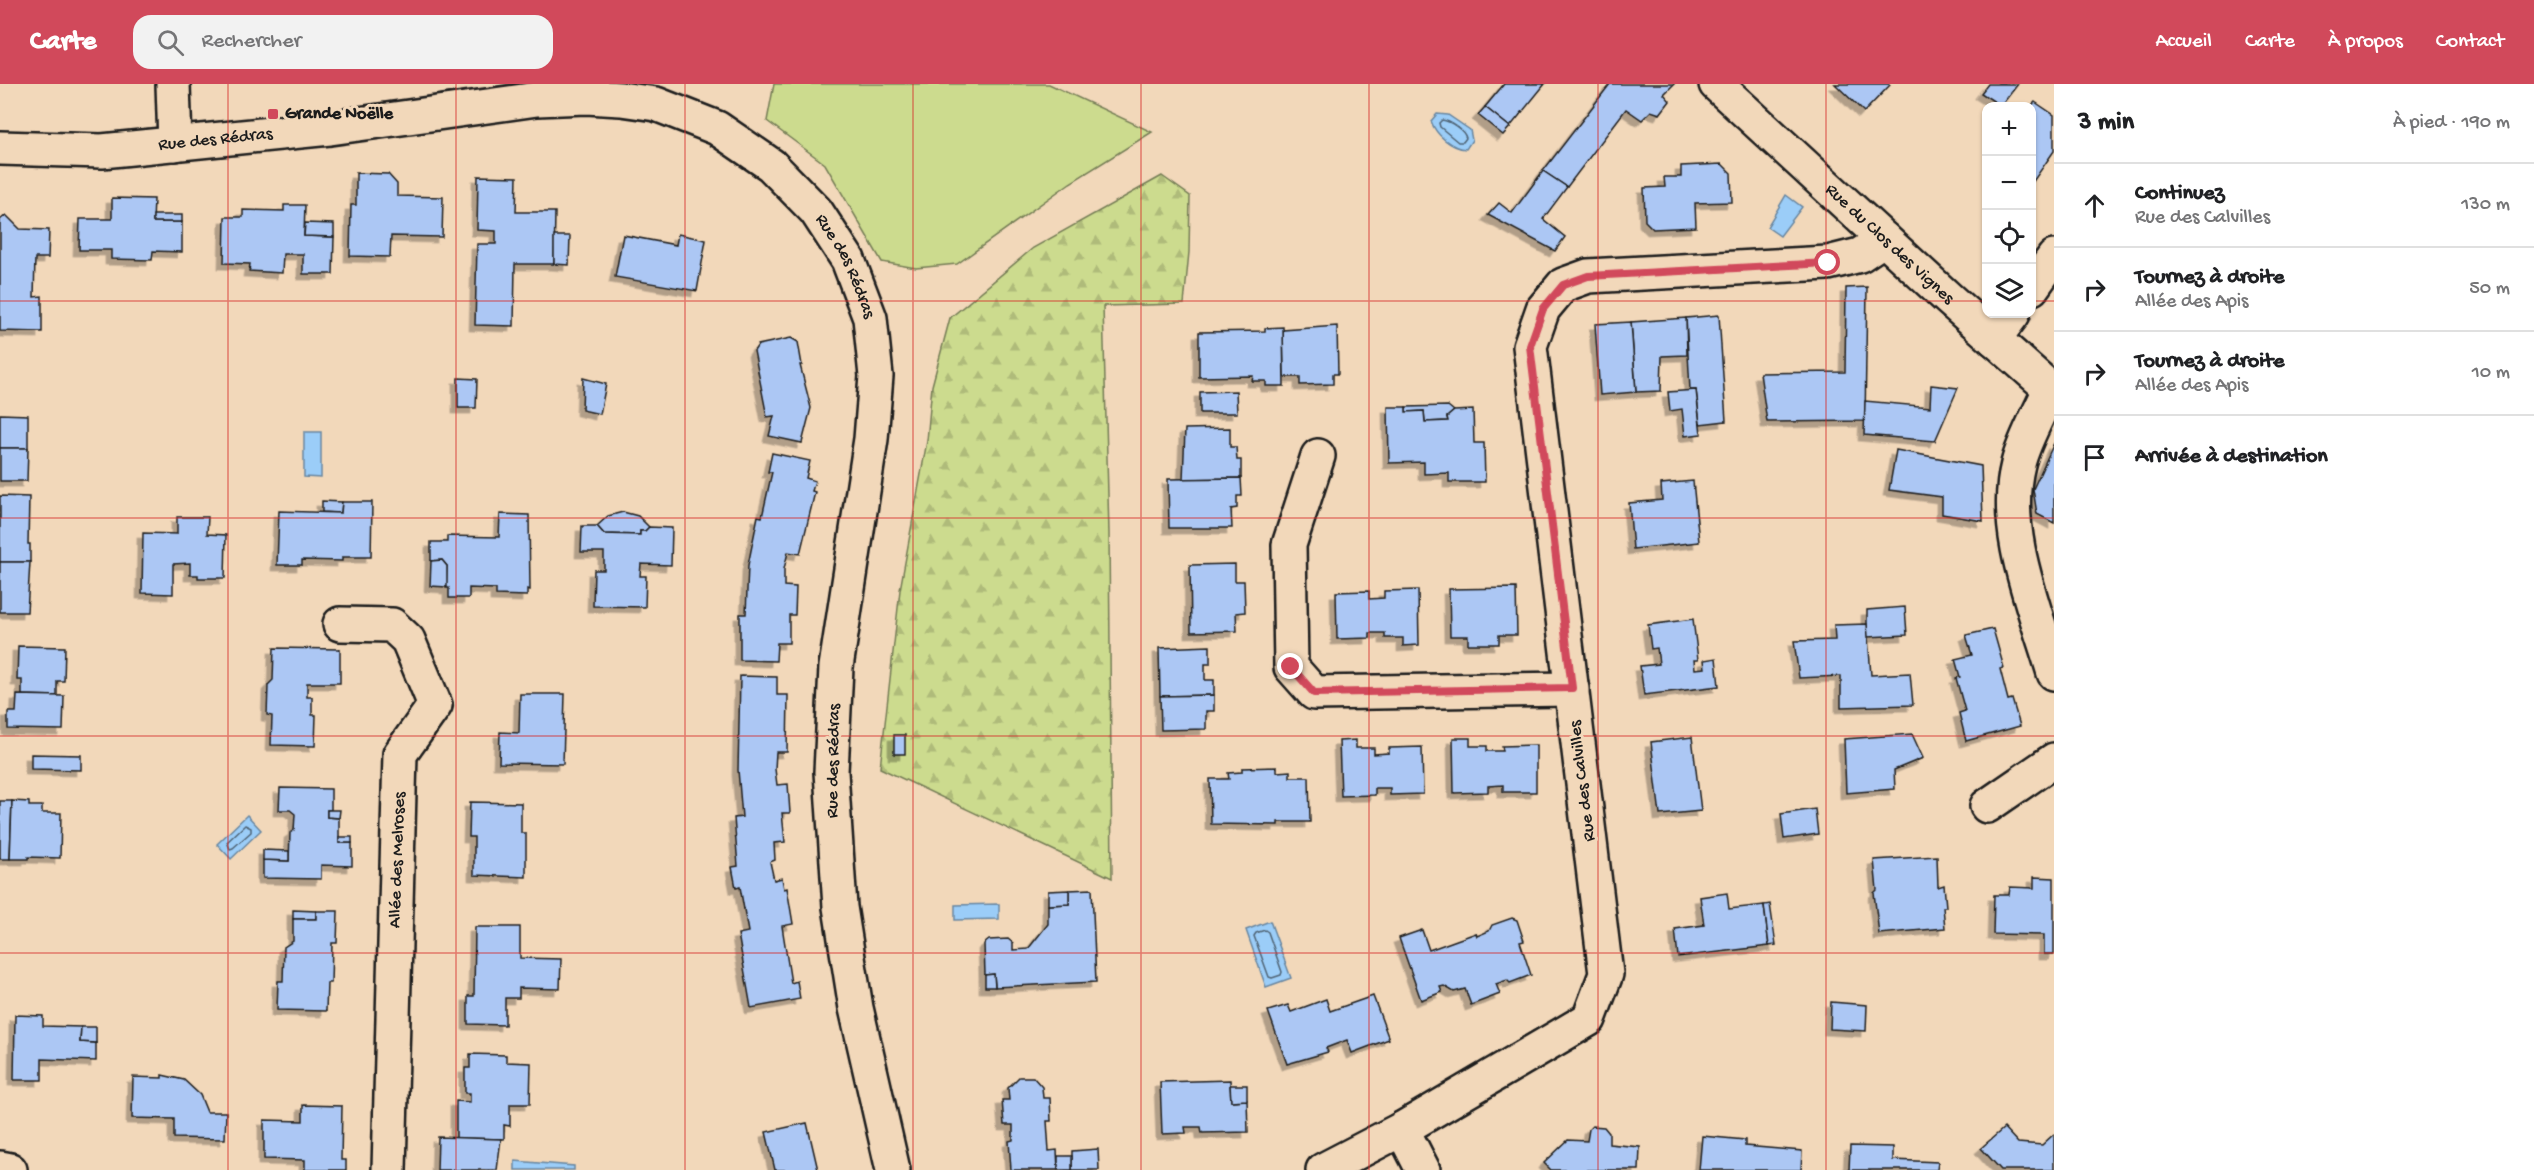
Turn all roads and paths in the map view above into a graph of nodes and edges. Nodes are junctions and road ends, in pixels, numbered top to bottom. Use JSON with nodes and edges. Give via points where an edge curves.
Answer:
{"nodes":[{"id":1,"x":173,"y":84,"type":"edge"},
{"id":2,"x":1729,"y":88,"type":"edge"},
{"id":3,"x":175,"y":144,"type":"junction"},
{"id":4,"x":0,"y":148,"type":"edge"},
{"id":5,"x":1884,"y":239,"type":"junction"},
{"id":6,"x":2054,"y":257,"type":"edge"},
{"id":7,"x":2036,"y":281,"type":"edge"},
{"id":8,"x":2010,"y":318,"type":"edge"},
{"id":9,"x":1994,"y":339,"type":"junction"},
{"id":10,"x":2052,"y":390,"type":"edge"},
{"id":11,"x":1318,"y":456,"type":"dead end"},
{"id":12,"x":340,"y":624,"type":"dead end"},
{"id":13,"x":2054,"y":673,"type":"edge"},
{"id":14,"x":1572,"y":688,"type":"junction"},
{"id":15,"x":2054,"y":760,"type":"edge"},
{"id":16,"x":1987,"y":806,"type":"dead end"},
{"id":17,"x":1402,"y":1129,"type":"junction"},
{"id":18,"x":0,"y":1168,"type":"edge"},
{"id":19,"x":10,"y":1170,"type":"edge"},
{"id":20,"x":389,"y":1170,"type":"edge"},
{"id":21,"x":893,"y":1170,"type":"edge"},
{"id":22,"x":1323,"y":1170,"type":"edge"},
{"id":23,"x":1423,"y":1170,"type":"edge"}],
"edges":[{"from":1,"to":3,"type":"street"},
{"from":2,"to":5,"type":"street","name":"Rue du Clos des Vignes"},
{"from":3,"to":4,"type":"street","name":"Rue des Rédras","via":[[102,151]]},
{"from":3,"to":21,"type":"street","name":"Rue des Rédras","via":[[330,128],[537,99],[621,99],[656,104],[717,128],[771,165],[816,211],[848,260],[870,318],[876,376],[871,439],[836,667],[831,772],[840,907],[859,1020]]},
{"from":5,"to":9,"type":"street","name":"Rue du Clos des Vignes"},
{"from":5,"to":14,"type":"street","name":"Rue des Calvilles","via":[[1860,255],[1828,263],[1588,276],[1563,285],[1543,309],[1530,346]]},
{"from":6,"to":7,"type":"street"},
{"from":8,"to":9,"type":"street"},
{"from":9,"to":10,"type":"street","name":"Rue du Clos des Vignes"},
{"from":10,"to":13,"type":"street","name":"Rue du Clos des Vignes","via":[[2018,463],[2012,501],[2014,538]]},
{"from":11,"to":14,"type":"street","via":[[1289,545],[1291,667],[1314,693]]},
{"from":12,"to":20,"type":"street","name":"Allée des Melroses","via":[[392,625],[408,640],[435,705],[400,754]]},
{"from":14,"to":17,"type":"street","name":"Rue des Calvilles","via":[[1606,974],[1589,1019]]},
{"from":15,"to":16,"type":"street"},
{"from":17,"to":22,"type":"street","name":"Rue des Calvilles"},
{"from":17,"to":23,"type":"street"},
{"from":18,"to":19,"type":"street"}]}
